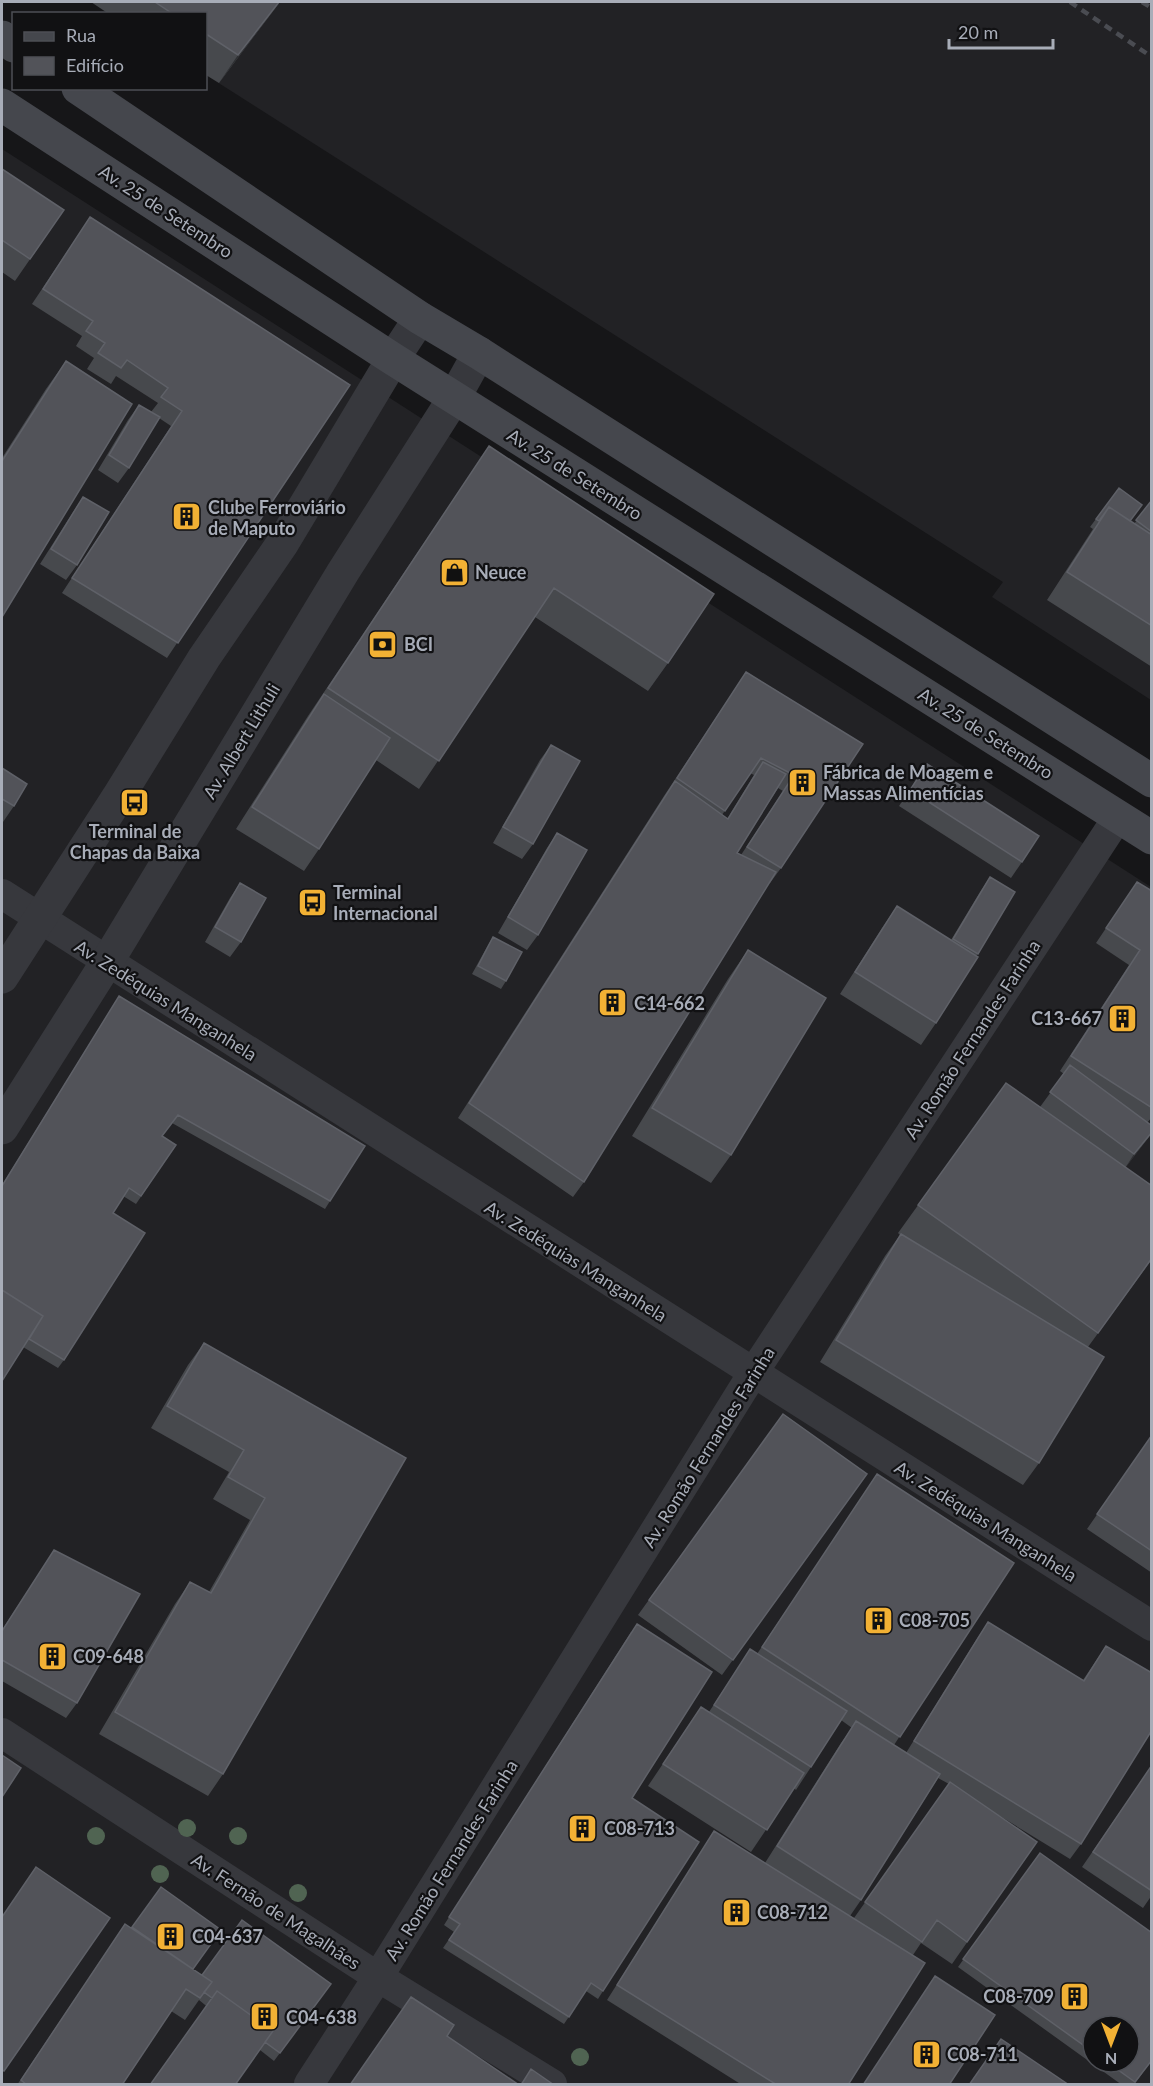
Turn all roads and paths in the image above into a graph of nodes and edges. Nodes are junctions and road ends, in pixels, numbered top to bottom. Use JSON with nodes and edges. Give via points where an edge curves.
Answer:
{"nodes":[{"id":1,"x":81,"y":90,"type":"edge"},
{"id":2,"x":2,"y":105,"type":"edge"},
{"id":3,"x":420,"y":318,"type":"junction"},
{"id":4,"x":480,"y":353,"type":"junction"},
{"id":5,"x":393,"y":359,"type":"junction"},
{"id":6,"x":454,"y":398,"type":"junction"},
{"id":7,"x":1152,"y":781,"type":"edge"},
{"id":8,"x":1118,"y":817,"type":"junction"},
{"id":9,"x":1152,"y":837,"type":"edge"},
{"id":10,"x":2,"y":894,"type":"edge"},
{"id":11,"x":38,"y":918,"type":"junction"},
{"id":12,"x":107,"y":962,"type":"junction"},
{"id":13,"x":2,"y":976,"type":"edge"},
{"id":14,"x":2,"y":1128,"type":"edge"},
{"id":15,"x":753,"y":1373,"type":"junction"},
{"id":16,"x":1152,"y":1626,"type":"edge"},
{"id":17,"x":2,"y":1733,"type":"edge"},
{"id":18,"x":378,"y":1977,"type":"junction"},
{"id":19,"x":309,"y":2085,"type":"edge"},
{"id":20,"x":552,"y":2085,"type":"edge"}],
"edges":[{"from":1,"to":3,"type":"main road"},
{"from":2,"to":5,"type":"main road","name":"Av. 25 de Setembro"},
{"from":3,"to":4,"type":"main road"},
{"from":3,"to":5,"type":"street"},
{"from":4,"to":6,"type":"street","name":"Av. Albert Lithuli"},
{"from":4,"to":7,"type":"main road"},
{"from":5,"to":6,"type":"main road","name":"Av. 25 de Setembro"},
{"from":5,"to":11,"type":"street","via":[[282,544],[204,658]]},
{"from":6,"to":8,"type":"main road","name":"Av. 25 de Setembro"},
{"from":6,"to":12,"type":"street","name":"Av. Albert Lithuli","via":[[343,572]]},
{"from":8,"to":9,"type":"main road","name":"Av. 25 de Setembro"},
{"from":8,"to":15,"type":"street","name":"Av. Romão Fernandes Farinha"},
{"from":10,"to":11,"type":"street","name":"Av. Zedéquias Manganhela"},
{"from":11,"to":12,"type":"street","name":"Av. Zedéquias Manganhela"},
{"from":11,"to":13,"type":"street"},
{"from":12,"to":14,"type":"street","name":"Av. Albert Lithuli"},
{"from":12,"to":15,"type":"street","name":"Av. Zedéquias Manganhela"},
{"from":15,"to":16,"type":"street","name":"Av. Zedéquias Manganhela"},
{"from":15,"to":18,"type":"street","name":"Av. Romão Fernandes Farinha"},
{"from":17,"to":18,"type":"street","name":"Av. Fernão de Magalhães"},
{"from":18,"to":19,"type":"street","name":"Av. Romão Fernandes Farinha"},
{"from":18,"to":20,"type":"street","name":"Av. Fernão de Magalhães"}]}
